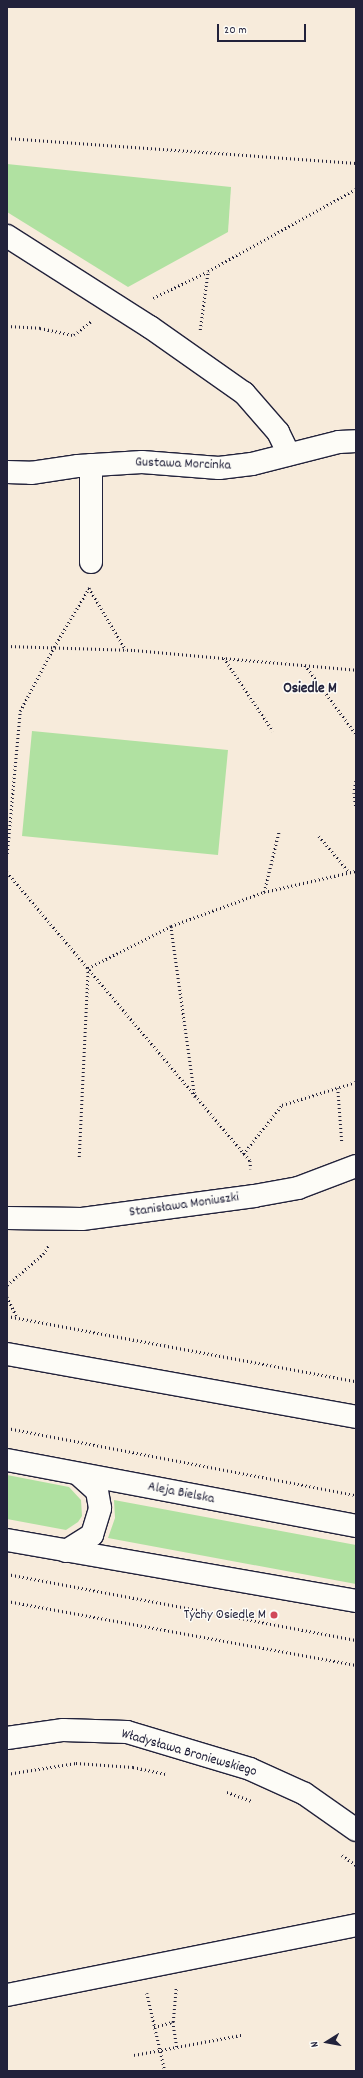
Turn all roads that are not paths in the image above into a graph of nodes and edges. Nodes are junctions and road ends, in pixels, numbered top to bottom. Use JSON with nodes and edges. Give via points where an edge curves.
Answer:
{"nodes":[{"id":1,"x":7,"y":236,"type":"edge"},
{"id":2,"x":356,"y":441,"type":"edge"},
{"id":3,"x":289,"y":455,"type":"junction"},
{"id":4,"x":91,"y":465,"type":"junction"},
{"id":5,"x":7,"y":472,"type":"edge"},
{"id":6,"x":91,"y":562,"type":"dead end"},
{"id":7,"x":350,"y":1169,"type":"edge"},
{"id":8,"x":7,"y":1218,"type":"edge"},
{"id":9,"x":7,"y":1354,"type":"edge"},
{"id":10,"x":356,"y":1417,"type":"edge"},
{"id":11,"x":7,"y":1460,"type":"edge"},
{"id":12,"x":78,"y":1474,"type":"junction"},
{"id":13,"x":356,"y":1526,"type":"edge"},
{"id":14,"x":7,"y":1540,"type":"edge"},
{"id":15,"x":66,"y":1551,"type":"junction"},
{"id":16,"x":356,"y":1601,"type":"edge"},
{"id":17,"x":7,"y":1738,"type":"edge"},
{"id":18,"x":356,"y":1830,"type":"edge"},
{"id":19,"x":356,"y":1925,"type":"edge"},
{"id":20,"x":7,"y":1995,"type":"edge"}],
"edges":[{"from":1,"to":3,"type":"street","via":[[119,307],[244,392],[278,432]]},
{"from":2,"to":3,"type":"street","name":"Gustawa Morcinka","via":[[339,442]]},
{"from":3,"to":4,"type":"street","name":"Gustawa Morcinka","via":[[220,468],[142,462]]},
{"from":4,"to":5,"type":"street","name":"Gustawa Morcinka","via":[[31,473]]},
{"from":4,"to":6,"type":"street"},
{"from":7,"to":8,"type":"street","name":"Stanisława Moniuszki","via":[[298,1188],[254,1196],[82,1219]]},
{"from":9,"to":10,"type":"street"},
{"from":11,"to":12,"type":"street","name":"Aleja Bielska"},
{"from":12,"to":13,"type":"street","name":"Aleja Bielska"},
{"from":12,"to":15,"type":"street","via":[[97,1491],[100,1508],[92,1535]]},
{"from":14,"to":15,"type":"street"},
{"from":15,"to":16,"type":"street"},
{"from":17,"to":18,"type":"street","name":"Władysława Broniewskiego","via":[[64,1730],[127,1732],[250,1769],[305,1794]]},
{"from":19,"to":20,"type":"street"}]}
